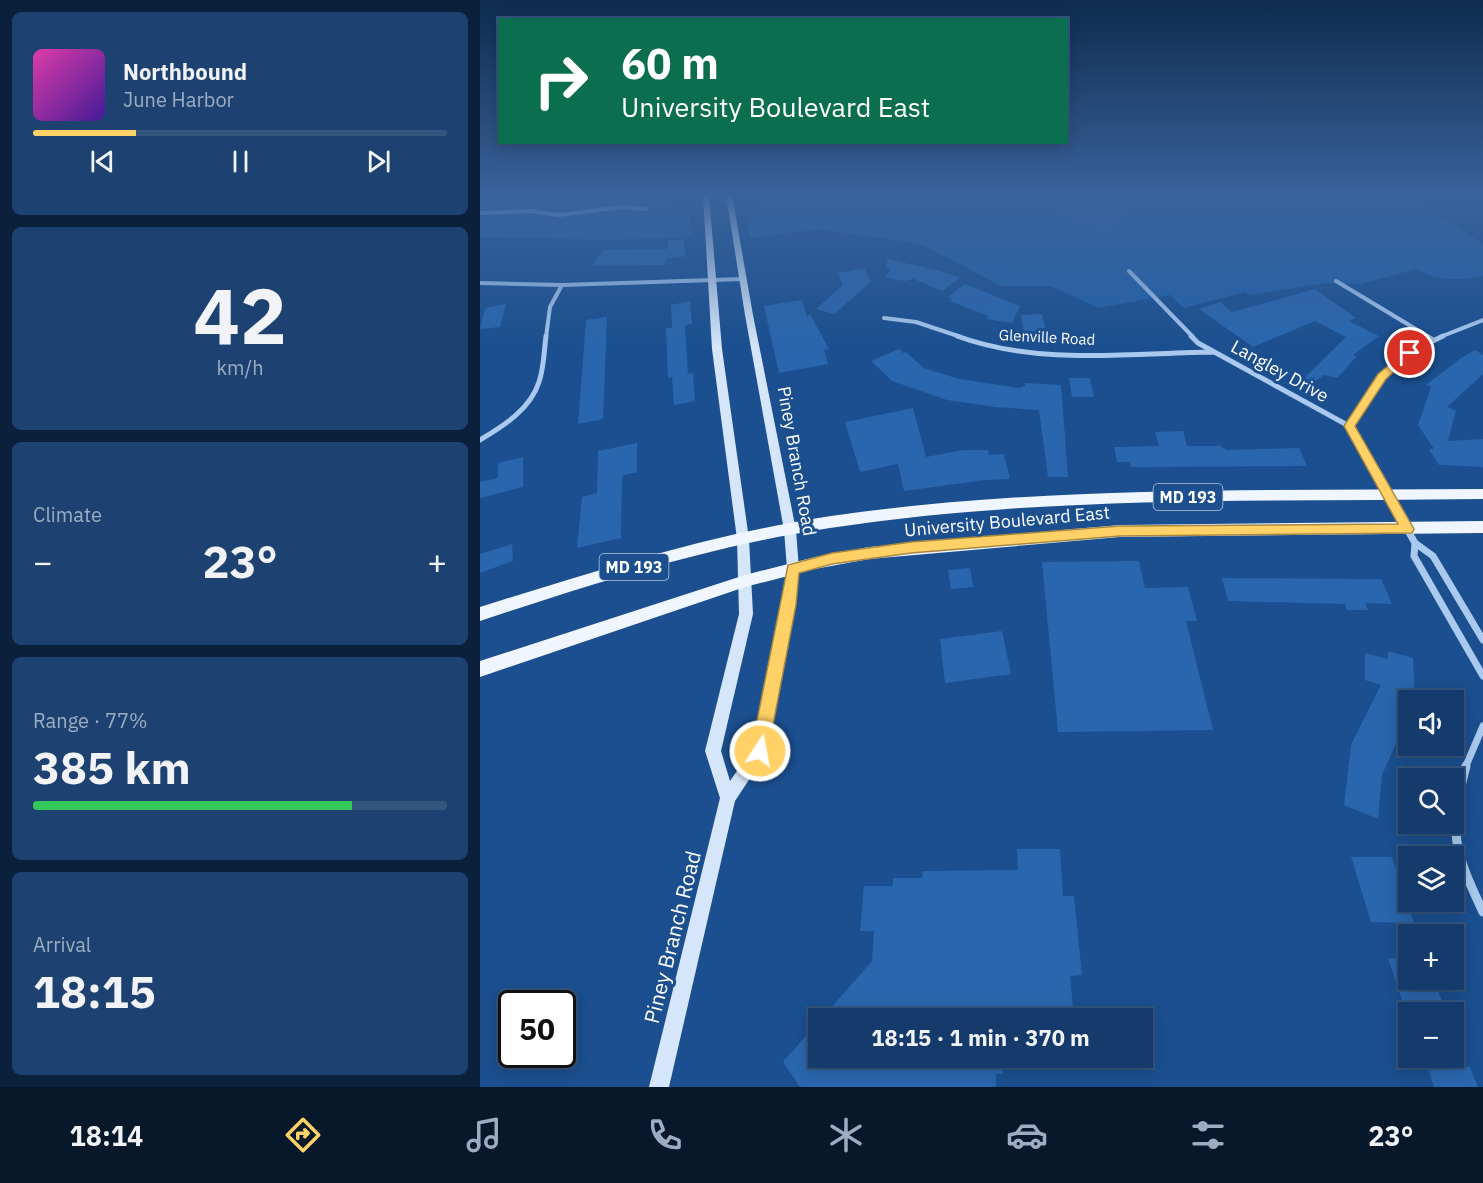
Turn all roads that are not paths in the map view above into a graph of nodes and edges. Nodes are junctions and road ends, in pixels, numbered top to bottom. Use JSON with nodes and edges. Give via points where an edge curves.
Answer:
{"nodes":[{"id":1,"x":708,"y":246,"type":"edge"},
{"id":2,"x":737,"y":246,"type":"edge"},
{"id":3,"x":1129,"y":271,"type":"dead end"},
{"id":4,"x":743,"y":279,"type":"junction"},
{"id":5,"x":710,"y":281,"type":"junction"},
{"id":6,"x":1336,"y":281,"type":"dead end"},
{"id":7,"x":480,"y":283,"type":"edge"},
{"id":8,"x":562,"y":285,"type":"junction"},
{"id":9,"x":884,"y":318,"type":"dead end"},
{"id":10,"x":1483,"y":320,"type":"edge"},
{"id":11,"x":1433,"y":340,"type":"junction"},
{"id":12,"x":1214,"y":352,"type":"junction"},
{"id":13,"x":1349,"y":426,"type":"junction"},
{"id":14,"x":480,"y":440,"type":"edge"},
{"id":15,"x":1483,"y":494,"type":"edge"},
{"id":16,"x":1389,"y":496,"type":"junction"},
{"id":17,"x":1483,"y":527,"type":"edge"},
{"id":18,"x":1408,"y":529,"type":"junction"},
{"id":19,"x":790,"y":530,"type":"junction"},
{"id":20,"x":742,"y":539,"type":"junction"},
{"id":21,"x":1415,"y":543,"type":"junction"},
{"id":22,"x":793,"y":569,"type":"junction"},
{"id":23,"x":745,"y":581,"type":"junction"},
{"id":24,"x":480,"y":614,"type":"edge"},
{"id":25,"x":1483,"y":639,"type":"edge"},
{"id":26,"x":480,"y":669,"type":"edge"},
{"id":27,"x":1483,"y":676,"type":"edge"},
{"id":28,"x":1483,"y":726,"type":"edge"},
{"id":29,"x":729,"y":798,"type":"junction"},
{"id":30,"x":1483,"y":912,"type":"edge"},
{"id":31,"x":659,"y":1087,"type":"edge"}],
"edges":[{"from":1,"to":5,"type":"main road"},
{"from":2,"to":4,"type":"main road","name":"Piney Branch Road"},
{"from":3,"to":12,"type":"street","name":"Langley Drive","via":[[1198,343]]},
{"from":4,"to":5,"type":"street"},
{"from":4,"to":19,"type":"main road","name":"Piney Branch Road"},
{"from":5,"to":8,"type":"street"},
{"from":5,"to":20,"type":"main road"},
{"from":6,"to":11,"type":"street"},
{"from":7,"to":8,"type":"street"},
{"from":8,"to":14,"type":"street","via":[[550,307],[539,383],[509,422]]},
{"from":9,"to":12,"type":"street","name":"Glenville Road","via":[[905,317],[967,341],[1010,351]]},
{"from":10,"to":11,"type":"street"},
{"from":11,"to":13,"type":"street","via":[[1382,377]]},
{"from":12,"to":13,"type":"street","name":"Langley Drive"},
{"from":13,"to":16,"type":"street"},
{"from":15,"to":16,"type":"main road","name":"University Boulevard East","number":"MD 193"},
{"from":16,"to":18,"type":"street"},
{"from":16,"to":19,"type":"main road","name":"University Boulevard East","number":"MD 193","via":[[994,504]]},
{"from":17,"to":18,"type":"main road","name":"University Boulevard East","number":"MD 193"},
{"from":18,"to":21,"type":"street"},
{"from":18,"to":22,"type":"main road","name":"University Boulevard East","number":"MD 193","via":[[1120,531],[911,547]]},
{"from":19,"to":20,"type":"main road","name":"University Boulevard East","number":"MD 193"},
{"from":19,"to":22,"type":"main road","name":"Piney Branch Road"},
{"from":20,"to":23,"type":"main road"},
{"from":20,"to":24,"type":"main road","name":"University Boulevard East","number":"MD 193","via":[[559,588]]},
{"from":21,"to":25,"type":"street","via":[[1433,556]]},
{"from":21,"to":27,"type":"street","via":[[1414,556]]},
{"from":22,"to":23,"type":"main road","name":"University Boulevard East","number":"MD 193"},
{"from":22,"to":29,"type":"main road","name":"Piney Branch Road","via":[[760,751]]},
{"from":23,"to":26,"type":"main road","name":"University Boulevard East","number":"MD 193"},
{"from":23,"to":29,"type":"main road","via":[[746,614],[713,751]]},
{"from":28,"to":30,"type":"street","via":[[1461,783],[1455,842]]},
{"from":29,"to":31,"type":"main road","name":"Piney Branch Road"}]}
